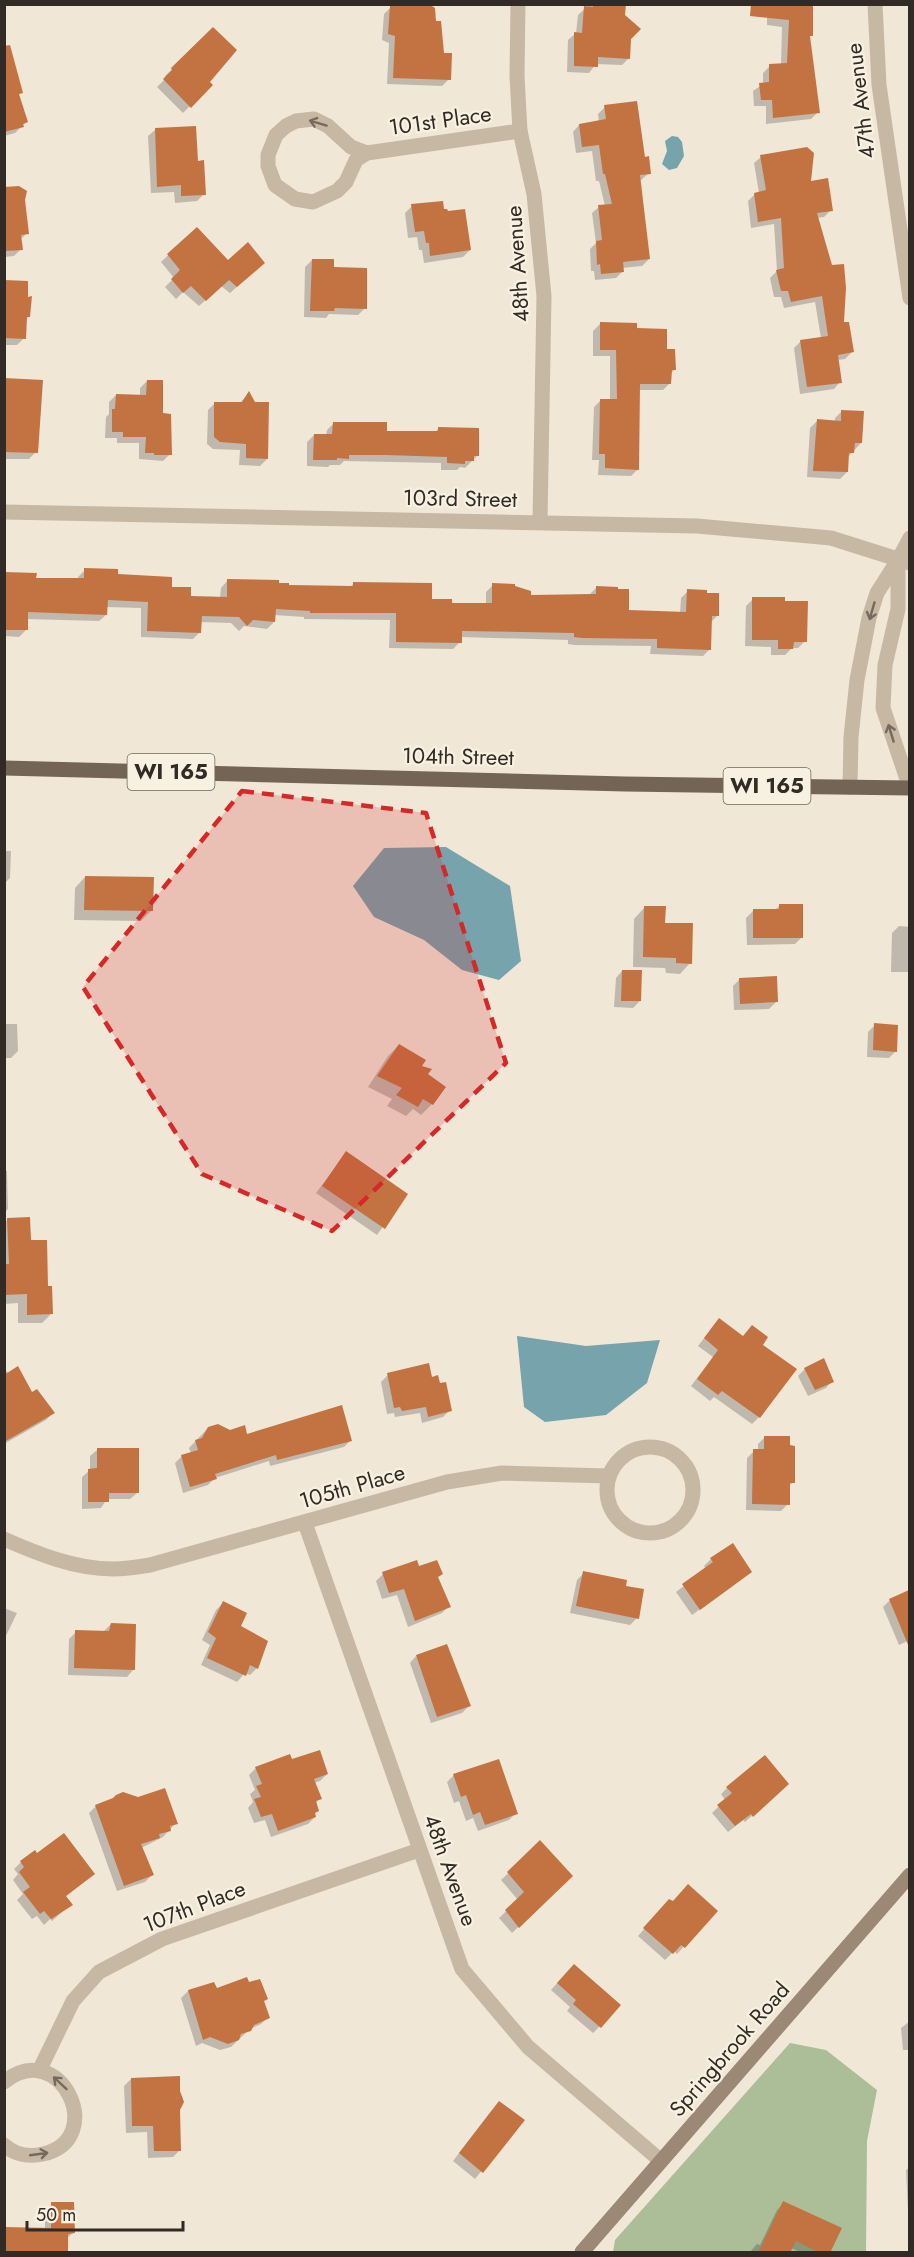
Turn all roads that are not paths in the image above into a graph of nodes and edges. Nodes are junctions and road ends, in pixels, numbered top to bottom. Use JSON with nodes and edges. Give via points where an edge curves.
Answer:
{"nodes":[{"id":1,"x":518,"y":4,"type":"edge"},
{"id":2,"x":875,"y":4,"type":"edge"},
{"id":3,"x":520,"y":131,"type":"junction"},
{"id":4,"x":367,"y":153,"type":"junction"},
{"id":5,"x":909,"y":298,"type":"edge"},
{"id":6,"x":4,"y":512,"type":"edge"},
{"id":7,"x":540,"y":522,"type":"junction"},
{"id":8,"x":909,"y":538,"type":"edge"},
{"id":9,"x":904,"y":562,"type":"edge"},
{"id":10,"x":4,"y":768,"type":"edge"},
{"id":11,"x":850,"y":787,"type":"junction"},
{"id":12,"x":909,"y":788,"type":"edge"},
{"id":13,"x":608,"y":1476,"type":"junction"},
{"id":14,"x":305,"y":1523,"type":"junction"},
{"id":15,"x":4,"y":1539,"type":"edge"},
{"id":16,"x":419,"y":1850,"type":"junction"},
{"id":17,"x":909,"y":1875,"type":"edge"},
{"id":18,"x":39,"y":2071,"type":"junction"},
{"id":19,"x":4,"y":2082,"type":"edge"},
{"id":20,"x":4,"y":2145,"type":"edge"},
{"id":21,"x":661,"y":2161,"type":"junction"},
{"id":22,"x":582,"y":2253,"type":"edge"}],
"edges":[{"from":1,"to":3,"type":"street","name":"48th Avenue"},
{"from":2,"to":5,"type":"street","name":"47th Avenue","via":[[879,85]]},
{"from":3,"to":4,"type":"street","name":"101st Place"},
{"from":3,"to":7,"type":"street","name":"48th Avenue","via":[[534,194],[544,296]]},
{"from":4,"to":4,"type":"street","name":"101st Place","one_way":true,"via":[[351,147],[314,119],[296,121],[276,135],[268,166],[275,185],[295,199],[313,202],[346,182],[356,160]]},
{"from":6,"to":7,"type":"street","name":"103rd Street"},
{"from":7,"to":9,"type":"street","name":"103rd Street","via":[[697,526],[831,538]]},
{"from":8,"to":9,"type":"street"},
{"from":9,"to":11,"type":"street","one_way":true,"via":[[877,592],[867,628],[857,680]]},
{"from":12,"to":9,"type":"street","one_way":true,"via":[[883,708],[885,666]]},
{"from":10,"to":11,"type":"main road","name":"104th Street","number":"WI 165"},
{"from":11,"to":12,"type":"main road","name":"104th Street","number":"WI 165"},
{"from":13,"to":13,"type":"street","via":[[626,1453],[655,1446],[681,1459],[693,1486],[692,1500],[677,1524],[651,1533],[637,1531],[614,1516],[606,1490]]},
{"from":13,"to":14,"type":"street","name":"105th Place","via":[[531,1473],[447,1482]]},
{"from":14,"to":15,"type":"street","name":"105th Place","via":[[150,1565],[112,1569],[67,1563]]},
{"from":14,"to":16,"type":"street","name":"48th Avenue"},
{"from":16,"to":18,"type":"street","name":"107th Place","via":[[162,1939],[99,1972],[72,2001]]},
{"from":16,"to":21,"type":"street","name":"48th Avenue","via":[[462,1969],[528,2047]]},
{"from":17,"to":21,"type":"street","name":"Springbrook Road"},
{"from":18,"to":19,"type":"street","via":[[11,2076]]},
{"from":20,"to":18,"type":"street","one_way":true,"via":[[35,2156],[60,2146],[69,2135],[75,2108],[71,2095],[63,2084]]},
{"from":21,"to":22,"type":"street","name":"Springbrook Road"}]}
